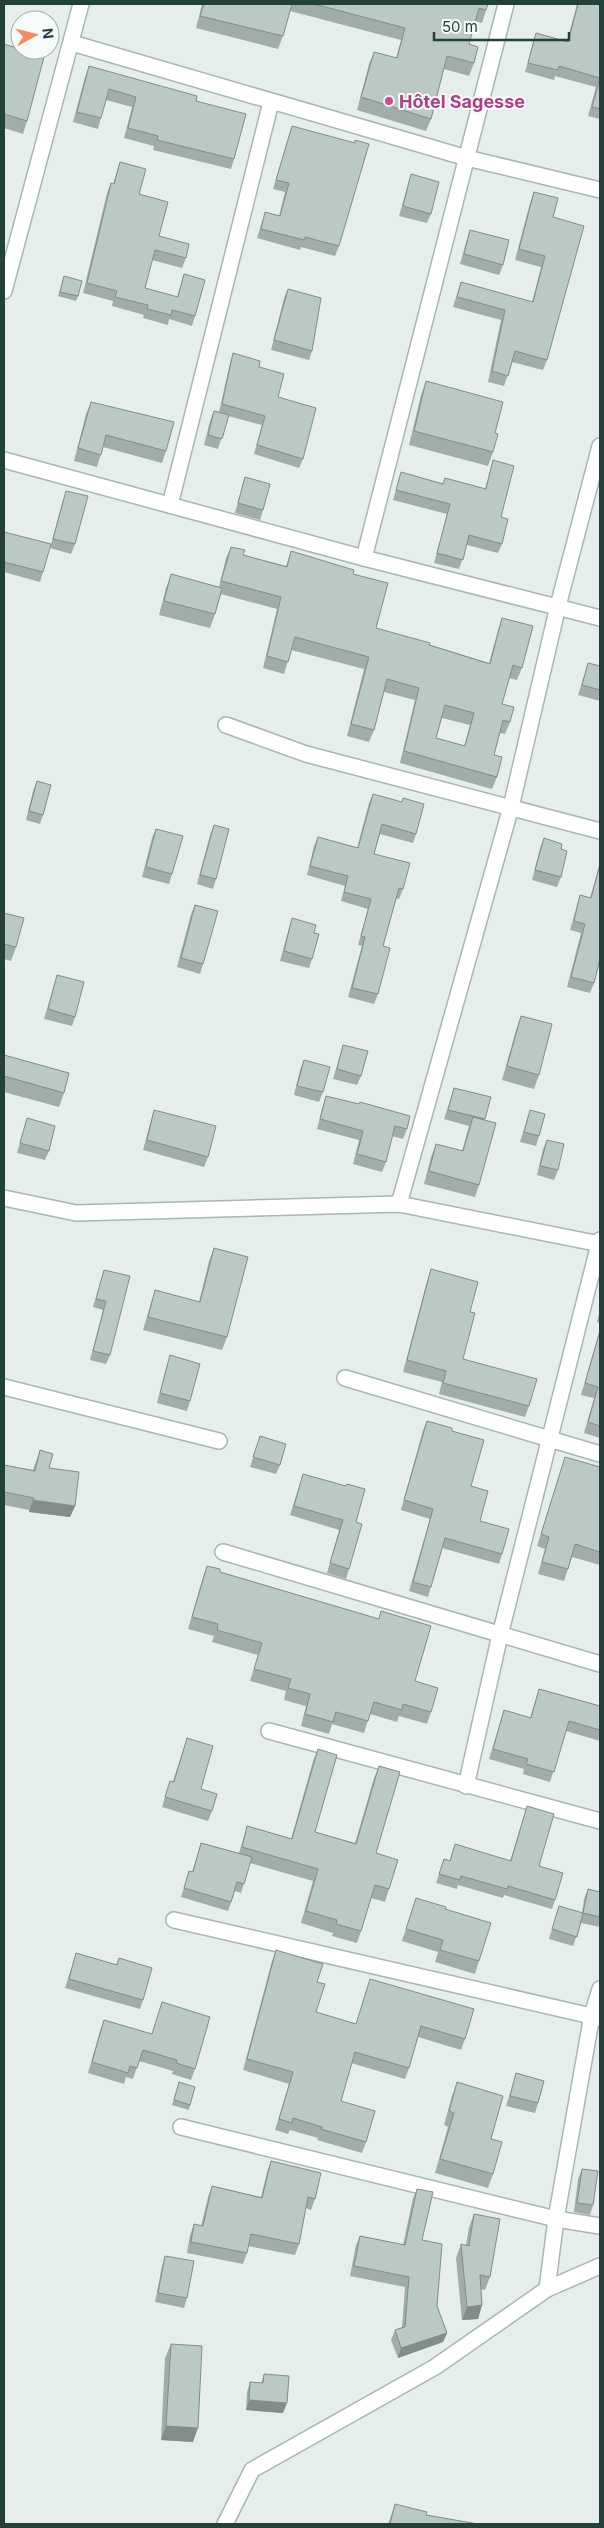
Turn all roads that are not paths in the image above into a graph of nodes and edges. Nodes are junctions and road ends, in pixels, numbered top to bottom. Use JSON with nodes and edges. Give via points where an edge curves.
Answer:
{"nodes":[{"id":1,"x":81,"y":4,"type":"edge"},
{"id":2,"x":506,"y":4,"type":"edge"},
{"id":3,"x":72,"y":43,"type":"junction"},
{"id":4,"x":270,"y":102,"type":"junction"},
{"id":5,"x":467,"y":158,"type":"junction"},
{"id":6,"x":600,"y":190,"type":"edge"},
{"id":7,"x":4,"y":291,"type":"edge"},
{"id":8,"x":600,"y":446,"type":"edge"},
{"id":9,"x":4,"y":460,"type":"edge"},
{"id":10,"x":170,"y":505,"type":"junction"},
{"id":11,"x":364,"y":558,"type":"junction"},
{"id":12,"x":558,"y":606,"type":"junction"},
{"id":13,"x":600,"y":618,"type":"edge"},
{"id":14,"x":226,"y":725,"type":"dead end"},
{"id":15,"x":511,"y":807,"type":"junction"},
{"id":16,"x":600,"y":830,"type":"edge"},
{"id":17,"x":4,"y":1198,"type":"edge"},
{"id":18,"x":399,"y":1204,"type":"junction"},
{"id":19,"x":600,"y":1243,"type":"edge"},
{"id":20,"x":345,"y":1378,"type":"dead end"},
{"id":21,"x":4,"y":1387,"type":"edge"},
{"id":22,"x":548,"y":1440,"type":"junction"},
{"id":23,"x":219,"y":1441,"type":"dead end"},
{"id":24,"x":600,"y":1454,"type":"edge"},
{"id":25,"x":223,"y":1552,"type":"dead end"},
{"id":26,"x":500,"y":1635,"type":"junction"},
{"id":27,"x":600,"y":1664,"type":"edge"},
{"id":28,"x":269,"y":1731,"type":"dead end"},
{"id":29,"x":466,"y":1786,"type":"junction"},
{"id":30,"x":600,"y":1821,"type":"edge"},
{"id":31,"x":174,"y":1920,"type":"dead end"},
{"id":32,"x":600,"y":1989,"type":"edge"},
{"id":33,"x":596,"y":2017,"type":"edge"},
{"id":34,"x":181,"y":2126,"type":"dead end"},
{"id":35,"x":556,"y":2219,"type":"junction"},
{"id":36,"x":600,"y":2226,"type":"edge"},
{"id":37,"x":600,"y":2266,"type":"edge"},
{"id":38,"x":547,"y":2289,"type":"junction"},
{"id":39,"x":225,"y":2524,"type":"edge"}],
"edges":[{"from":1,"to":3,"type":"street"},
{"from":2,"to":5,"type":"street"},
{"from":3,"to":4,"type":"street"},
{"from":3,"to":7,"type":"street"},
{"from":4,"to":5,"type":"street"},
{"from":4,"to":10,"type":"street"},
{"from":5,"to":6,"type":"street"},
{"from":5,"to":11,"type":"street"},
{"from":8,"to":12,"type":"street"},
{"from":9,"to":10,"type":"street"},
{"from":10,"to":11,"type":"street"},
{"from":11,"to":12,"type":"street"},
{"from":12,"to":13,"type":"street"},
{"from":12,"to":15,"type":"street"},
{"from":14,"to":15,"type":"street","via":[[306,754]]},
{"from":15,"to":16,"type":"street"},
{"from":15,"to":18,"type":"street"},
{"from":17,"to":18,"type":"street","via":[[76,1214]]},
{"from":18,"to":19,"type":"street"},
{"from":19,"to":22,"type":"street"},
{"from":20,"to":22,"type":"street"},
{"from":21,"to":23,"type":"street"},
{"from":22,"to":24,"type":"street"},
{"from":22,"to":26,"type":"street"},
{"from":25,"to":26,"type":"street"},
{"from":26,"to":27,"type":"street"},
{"from":26,"to":29,"type":"street"},
{"from":28,"to":29,"type":"street"},
{"from":29,"to":30,"type":"street"},
{"from":31,"to":33,"type":"street"},
{"from":32,"to":33,"type":"street"},
{"from":33,"to":35,"type":"street"},
{"from":34,"to":35,"type":"street"},
{"from":35,"to":36,"type":"street"},
{"from":35,"to":38,"type":"street"},
{"from":37,"to":38,"type":"street"},
{"from":38,"to":39,"type":"street","via":[[434,2367],[252,2470]]}]}
